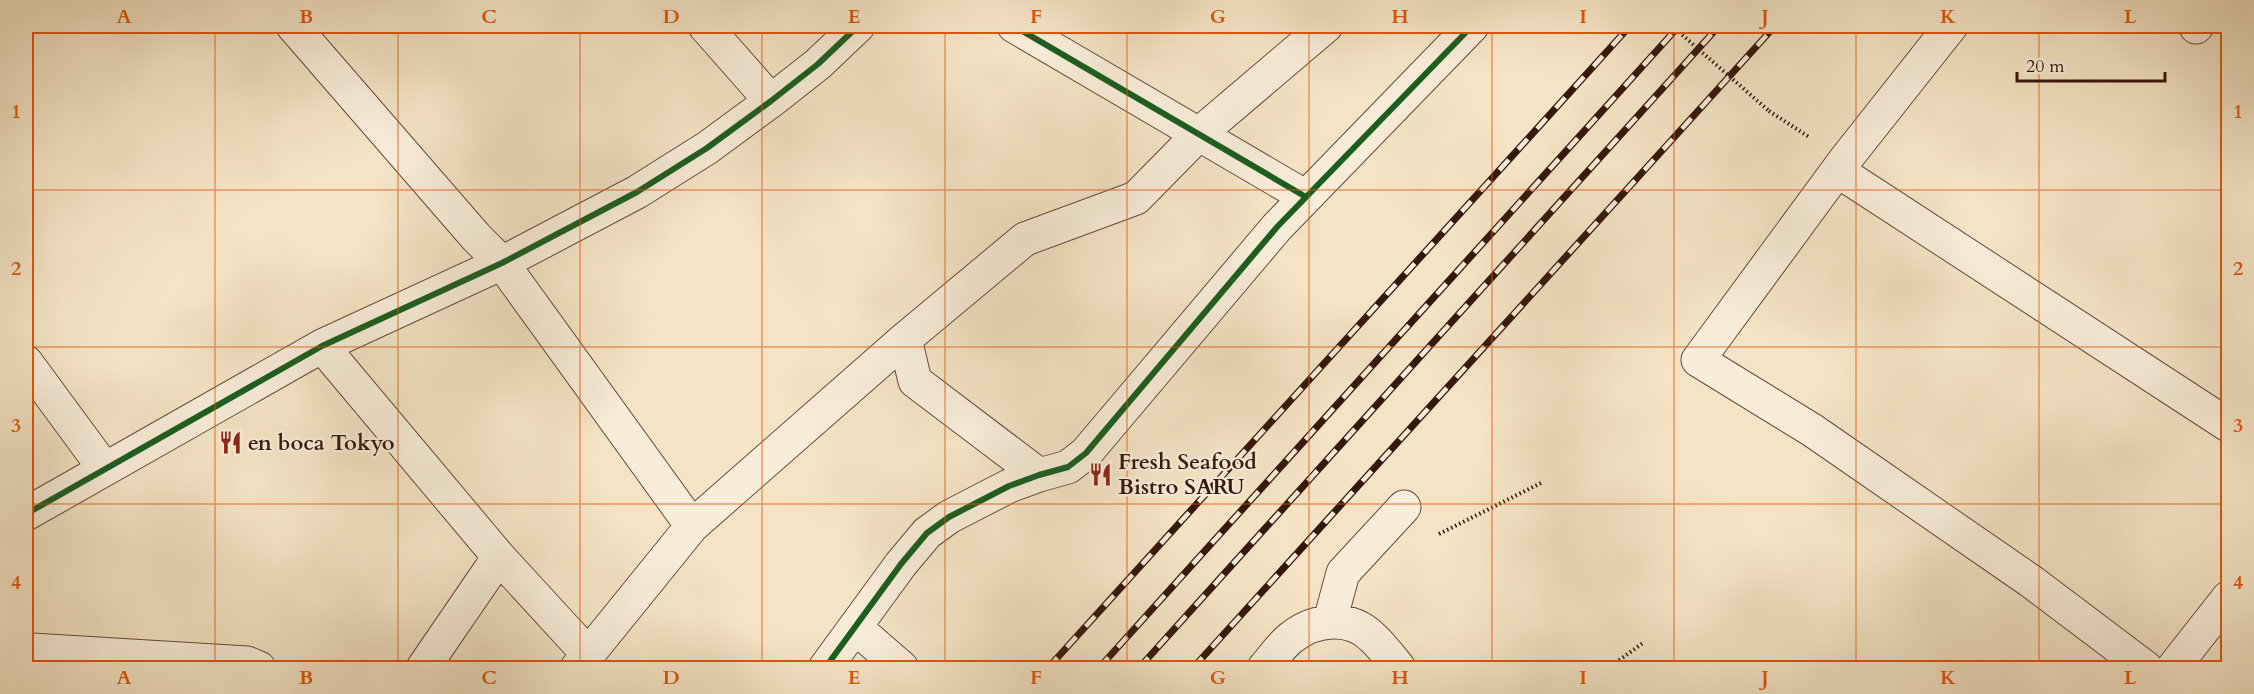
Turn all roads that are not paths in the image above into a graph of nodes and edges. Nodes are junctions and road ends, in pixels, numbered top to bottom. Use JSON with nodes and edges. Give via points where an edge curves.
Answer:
{"nodes":[{"id":1,"x":293,"y":26,"type":"edge"},
{"id":2,"x":705,"y":26,"type":"edge"},
{"id":3,"x":858,"y":26,"type":"edge"},
{"id":4,"x":1014,"y":26,"type":"edge"},
{"id":5,"x":1326,"y":26,"type":"edge"},
{"id":6,"x":1472,"y":26,"type":"edge"},
{"id":7,"x":1951,"y":26,"type":"edge"},
{"id":8,"x":771,"y":101,"type":"junction"},
{"id":9,"x":1199,"y":134,"type":"junction"},
{"id":10,"x":1838,"y":171,"type":"junction"},
{"id":11,"x":1306,"y":197,"type":"junction"},
{"id":12,"x":502,"y":262,"type":"junction"},
{"id":13,"x":905,"y":339,"type":"junction"},
{"id":14,"x":322,"y":346,"type":"junction"},
{"id":15,"x":26,"y":362,"type":"edge"},
{"id":16,"x":2229,"y":425,"type":"edge"},
{"id":17,"x":104,"y":468,"type":"junction"},
{"id":18,"x":1039,"y":475,"type":"junction"},
{"id":19,"x":1404,"y":507,"type":"road end"},
{"id":20,"x":26,"y":514,"type":"edge"},
{"id":21,"x":692,"y":526,"type":"junction"},
{"id":22,"x":499,"y":557,"type":"junction"},
{"id":23,"x":2226,"y":606,"type":"edge"},
{"id":24,"x":1330,"y":621,"type":"junction"},
{"id":25,"x":856,"y":628,"type":"junction"},
{"id":26,"x":26,"y":658,"type":"edge"},
{"id":27,"x":583,"y":661,"type":"edge"},
{"id":28,"x":1392,"y":666,"type":"edge"},
{"id":29,"x":259,"y":669,"type":"edge"},
{"id":30,"x":423,"y":669,"type":"edge"},
{"id":31,"x":825,"y":669,"type":"edge"},
{"id":32,"x":902,"y":669,"type":"edge"},
{"id":33,"x":1264,"y":669,"type":"edge"},
{"id":34,"x":2146,"y":669,"type":"edge"},
{"id":35,"x":2173,"y":669,"type":"edge"}],
"edges":[{"from":1,"to":12,"type":"street"},
{"from":2,"to":8,"type":"street"},
{"from":3,"to":8,"type":"street"},
{"from":4,"to":9,"type":"street"},
{"from":5,"to":9,"type":"street"},
{"from":6,"to":11,"type":"street"},
{"from":7,"to":10,"type":"street"},
{"from":8,"to":12,"type":"street","via":[[637,192]]},
{"from":9,"to":11,"type":"street"},
{"from":9,"to":13,"type":"street","via":[[1136,198],[1025,239]]},
{"from":10,"to":16,"type":"street"},
{"from":10,"to":34,"type":"street","via":[[1698,360],[1812,430],[2023,575]]},
{"from":11,"to":18,"type":"street","via":[[1086,453],[1068,467]]},
{"from":12,"to":14,"type":"street"},
{"from":12,"to":21,"type":"street"},
{"from":13,"to":18,"type":"street","via":[[915,381]]},
{"from":13,"to":21,"type":"street"},
{"from":14,"to":17,"type":"street"},
{"from":14,"to":22,"type":"street"},
{"from":15,"to":17,"type":"street"},
{"from":17,"to":20,"type":"street"},
{"from":18,"to":25,"type":"street","via":[[950,517],[927,534]]},
{"from":19,"to":24,"type":"street","via":[[1343,573]]},
{"from":21,"to":27,"type":"street"},
{"from":22,"to":27,"type":"street"},
{"from":22,"to":30,"type":"street"},
{"from":23,"to":35,"type":"street"},
{"from":24,"to":28,"type":"street","via":[[1353,625],[1371,635]]},
{"from":24,"to":33,"type":"street","via":[[1312,624],[1290,638]]},
{"from":25,"to":31,"type":"street"},
{"from":25,"to":32,"type":"street"},
{"from":26,"to":29,"type":"street","via":[[32,650],[247,663]]}]}
